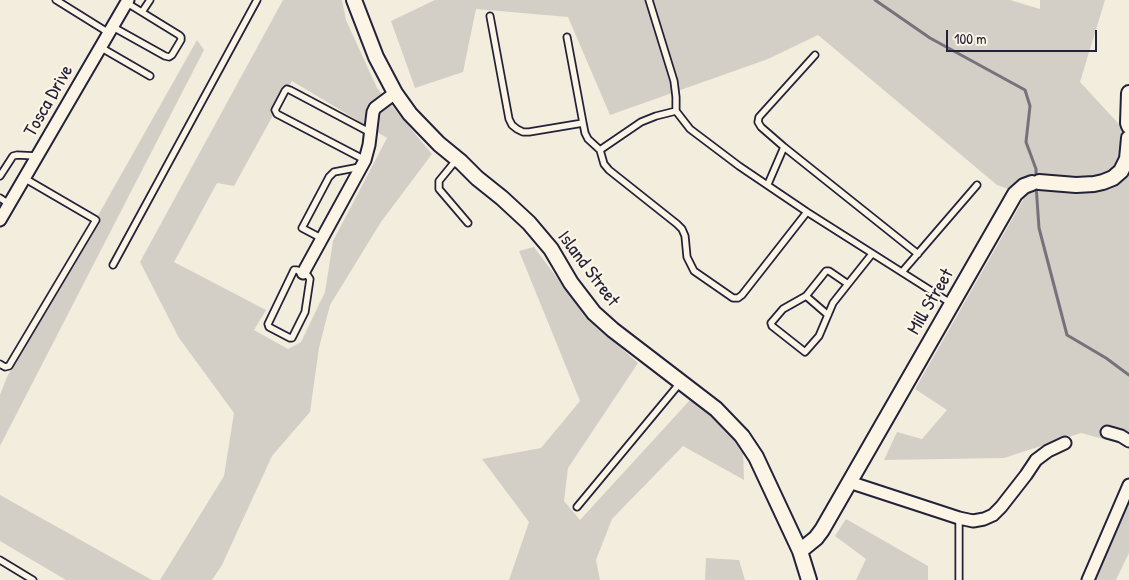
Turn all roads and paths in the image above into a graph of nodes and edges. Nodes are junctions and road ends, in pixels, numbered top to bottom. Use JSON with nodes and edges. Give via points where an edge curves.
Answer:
{"nodes":[{"id":1,"x":56,"y":0,"type":"edge"},
{"id":2,"x":150,"y":0,"type":"edge"},
{"id":3,"x":257,"y":0,"type":"edge"},
{"id":4,"x":354,"y":0,"type":"edge"},
{"id":5,"x":650,"y":0,"type":"edge"},
{"id":6,"x":127,"y":1,"type":"edge"},
{"id":7,"x":142,"y":12,"type":"junction"},
{"id":8,"x":490,"y":16,"type":"dead end"},
{"id":9,"x":111,"y":30,"type":"junction"},
{"id":10,"x":567,"y":37,"type":"dead end"},
{"id":11,"x":100,"y":47,"type":"junction"},
{"id":12,"x":815,"y":55,"type":"dead end"},
{"id":13,"x":150,"y":76,"type":"dead end"},
{"id":14,"x":395,"y":93,"type":"junction"},
{"id":15,"x":1129,"y":93,"type":"edge"},
{"id":16,"x":676,"y":111,"type":"junction"},
{"id":17,"x":583,"y":123,"type":"junction"},
{"id":18,"x":1129,"y":126,"type":"edge"},
{"id":19,"x":370,"y":133,"type":"junction"},
{"id":20,"x":1129,"y":138,"type":"edge"},
{"id":21,"x":784,"y":147,"type":"junction"},
{"id":22,"x":600,"y":150,"type":"junction"},
{"id":23,"x":37,"y":156,"type":"junction"},
{"id":24,"x":457,"y":159,"type":"junction"},
{"id":25,"x":363,"y":163,"type":"junction"},
{"id":26,"x":0,"y":176,"type":"edge"},
{"id":27,"x":24,"y":178,"type":"junction"},
{"id":28,"x":768,"y":184,"type":"junction"},
{"id":29,"x":977,"y":185,"type":"dead end"},
{"id":30,"x":5,"y":201,"type":"edge"},
{"id":31,"x":807,"y":212,"type":"junction"},
{"id":32,"x":0,"y":220,"type":"edge"},
{"id":33,"x":468,"y":223,"type":"dead end"},
{"id":34,"x":321,"y":238,"type":"junction"},
{"id":35,"x":872,"y":254,"type":"junction"},
{"id":36,"x":918,"y":254,"type":"junction"},
{"id":37,"x":113,"y":265,"type":"dead end"},
{"id":38,"x":902,"y":272,"type":"junction"},
{"id":39,"x":303,"y":273,"type":"junction"},
{"id":40,"x":848,"y":284,"type":"junction"},
{"id":41,"x":806,"y":296,"type":"junction"},
{"id":42,"x":952,"y":304,"type":"junction"},
{"id":43,"x":828,"y":315,"type":"junction"},
{"id":44,"x":0,"y":364,"type":"edge"},
{"id":45,"x":681,"y":382,"type":"junction"},
{"id":46,"x":1107,"y":432,"type":"dead end"},
{"id":47,"x":1129,"y":441,"type":"edge"},
{"id":48,"x":1065,"y":444,"type":"dead end"},
{"id":49,"x":849,"y":482,"type":"junction"},
{"id":50,"x":1129,"y":485,"type":"edge"},
{"id":51,"x":577,"y":507,"type":"dead end"},
{"id":52,"x":959,"y":518,"type":"junction"},
{"id":53,"x":800,"y":551,"type":"junction"},
{"id":54,"x":0,"y":560,"type":"edge"},
{"id":55,"x":33,"y":580,"type":"edge"},
{"id":56,"x":810,"y":580,"type":"edge"},
{"id":57,"x":959,"y":580,"type":"edge"},
{"id":58,"x":1088,"y":580,"type":"edge"}],
"edges":[{"from":1,"to":9,"type":"lane"},
{"from":2,"to":7,"type":"lane"},
{"from":3,"to":37,"type":"lane"},
{"from":4,"to":14,"type":"street","name":"Island Street","via":[[376,57]]},
{"from":5,"to":16,"type":"lane","via":[[674,81]]},
{"from":6,"to":7,"type":"lane"},
{"from":6,"to":9,"type":"street","name":"Tosca Drive"},
{"from":7,"to":9,"type":"lane","via":[[180,37],[172,55],[165,56]]},
{"from":8,"to":17,"type":"lane","via":[[512,125],[523,132],[530,132]]},
{"from":9,"to":11,"type":"street","name":"Tosca Drive"},
{"from":10,"to":17,"type":"lane"},
{"from":11,"to":13,"type":"lane"},
{"from":11,"to":23,"type":"street","name":"Tosca Drive"},
{"from":12,"to":21,"type":"lane","via":[[759,117],[760,127]]},
{"from":14,"to":19,"type":"street","via":[[373,112]]},
{"from":14,"to":24,"type":"street","name":"Island Street","via":[[410,114]]},
{"from":15,"to":18,"type":"street"},
{"from":16,"to":22,"type":"lane","via":[[641,122]]},
{"from":16,"to":28,"type":"lane","via":[[690,129]]},
{"from":17,"to":22,"type":"lane","via":[[588,139]]},
{"from":19,"to":25,"type":"street"},
{"from":19,"to":25,"type":"lane","via":[[290,90],[285,91],[275,110]]},
{"from":20,"to":42,"type":"street","name":"Mill Street","via":[[1127,159],[1121,171],[1104,182],[1076,185],[1035,183],[1024,186],[1015,194]]},
{"from":21,"to":28,"type":"lane"},
{"from":21,"to":36,"type":"lane"},
{"from":22,"to":31,"type":"lane","via":[[609,170],[682,229],[687,257],[694,271],[734,298],[742,296]]},
{"from":23,"to":26,"type":"lane","via":[[13,156]]},
{"from":23,"to":27,"type":"street","name":"Tosca Drive"},
{"from":24,"to":33,"type":"lane","via":[[439,181],[439,189]]},
{"from":24,"to":45,"type":"street","name":"Island Street","via":[[529,223],[551,249],[594,313]]},
{"from":25,"to":34,"type":"street"},
{"from":25,"to":34,"type":"lane","via":[[334,172],[329,177],[302,228]]},
{"from":27,"to":30,"type":"street","name":"Tosca Drive"},
{"from":27,"to":44,"type":"lane","via":[[96,220],[9,366]]},
{"from":28,"to":31,"type":"lane"},
{"from":29,"to":36,"type":"lane"},
{"from":30,"to":32,"type":"street","name":"Tosca Drive"},
{"from":31,"to":35,"type":"lane"},
{"from":34,"to":39,"type":"street"},
{"from":35,"to":38,"type":"lane"},
{"from":35,"to":40,"type":"lane"},
{"from":36,"to":38,"type":"lane"},
{"from":38,"to":42,"type":"lane"},
{"from":39,"to":39,"type":"lane","via":[[294,270],[268,324],[268,327],[290,338],[306,310],[310,279]]},
{"from":40,"to":41,"type":"lane","via":[[828,270]]},
{"from":40,"to":43,"type":"lane"},
{"from":41,"to":43,"type":"lane"},
{"from":41,"to":43,"type":"lane","via":[[783,309],[772,326],[805,352],[818,336]]},
{"from":42,"to":49,"type":"street","name":"Mill Street"},
{"from":45,"to":51,"type":"lane"},
{"from":45,"to":53,"type":"street","name":"Island Street","via":[[716,409],[742,436],[756,457]]},
{"from":46,"to":47,"type":"street"},
{"from":48,"to":52,"type":"street","via":[[1036,460],[994,515],[973,520]]},
{"from":49,"to":52,"type":"street"},
{"from":49,"to":53,"type":"street","name":"Mill Street","via":[[822,530]]},
{"from":50,"to":58,"type":"street"},
{"from":52,"to":57,"type":"lane"},
{"from":53,"to":56,"type":"street","name":"Island Street"},
{"from":54,"to":55,"type":"lane"}]}
